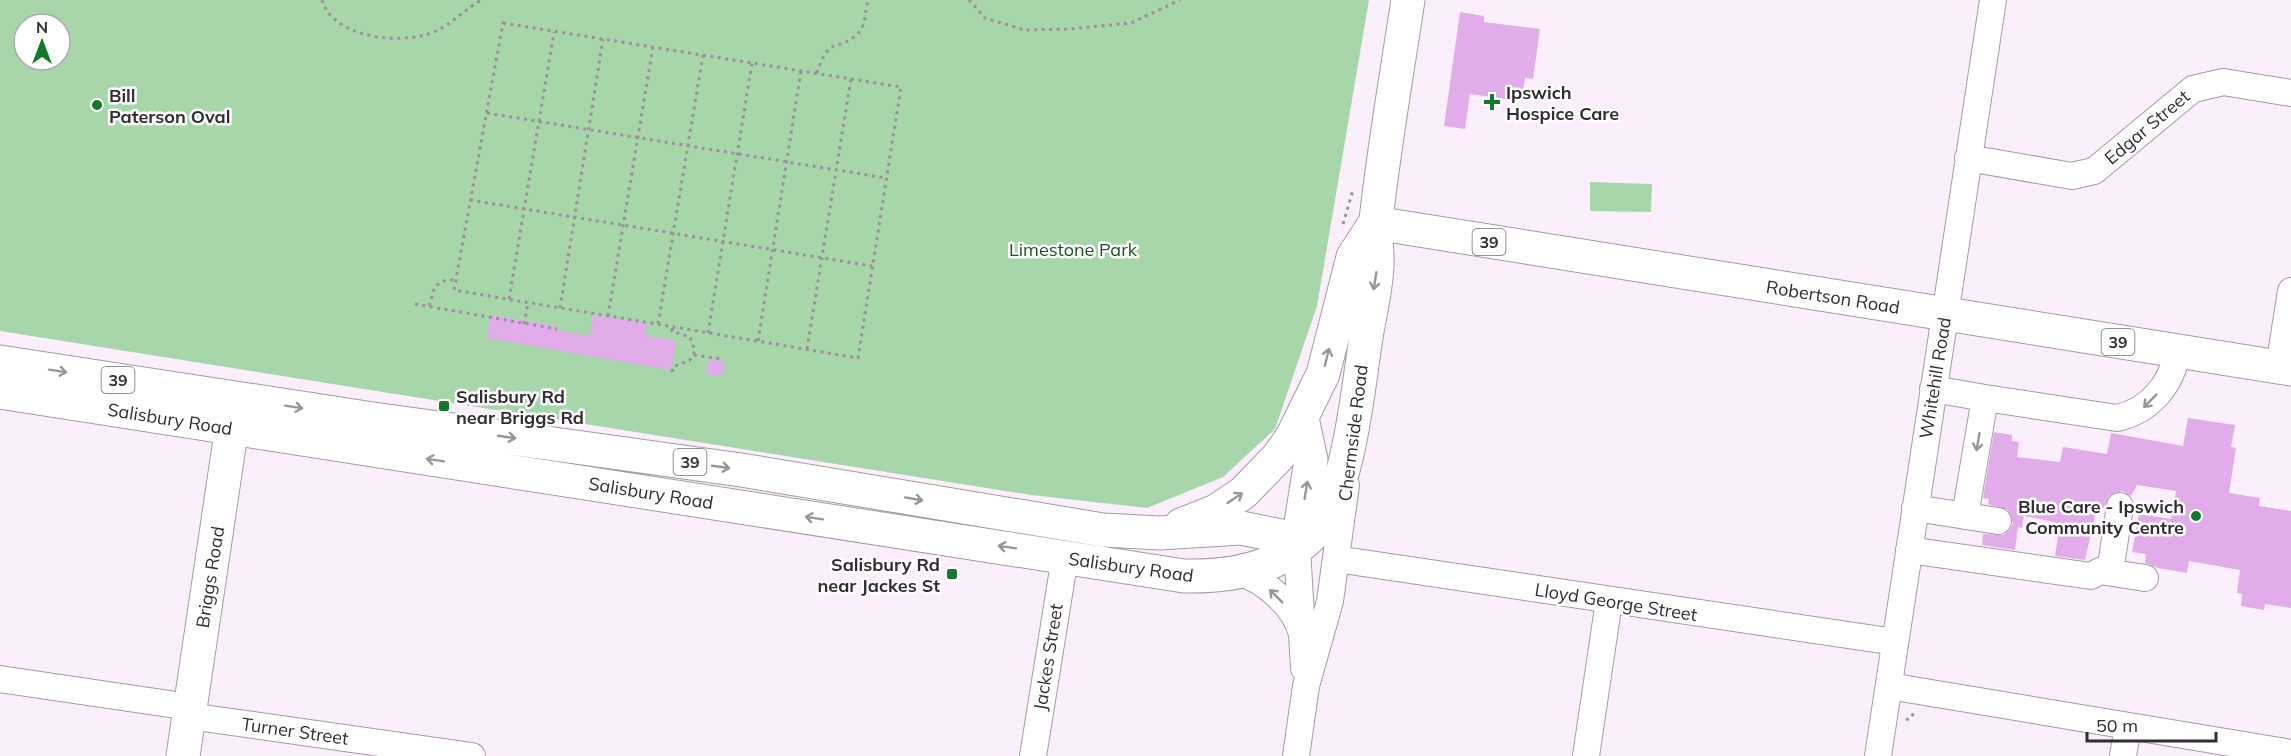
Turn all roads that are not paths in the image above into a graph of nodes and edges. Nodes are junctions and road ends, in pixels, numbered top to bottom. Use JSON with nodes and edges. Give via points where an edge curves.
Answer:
{"nodes":[{"id":1,"x":1408,"y":0,"type":"edge"},
{"id":2,"x":1992,"y":0,"type":"edge"},
{"id":3,"x":2291,"y":93,"type":"edge"},
{"id":4,"x":1968,"y":158,"type":"junction"},
{"id":5,"x":1375,"y":223,"type":"junction"},
{"id":6,"x":2291,"y":291,"type":"edge"},
{"id":7,"x":1944,"y":316,"type":"junction"},
{"id":8,"x":2177,"y":351,"type":"junction"},
{"id":9,"x":0,"y":362,"type":"edge"},
{"id":10,"x":2285,"y":368,"type":"edge"},
{"id":11,"x":1933,"y":389,"type":"junction"},
{"id":12,"x":0,"y":392,"type":"edge"},
{"id":13,"x":1985,"y":398,"type":"junction"},
{"id":14,"x":234,"y":413,"type":"junction"},
{"id":15,"x":1304,"y":414,"type":"junction"},
{"id":16,"x":1352,"y":428,"type":"junction"},
{"id":17,"x":2120,"y":506,"type":"dead end"},
{"id":18,"x":1915,"y":508,"type":"junction"},
{"id":19,"x":1965,"y":516,"type":"junction"},
{"id":20,"x":1998,"y":521,"type":"dead end"},
{"id":21,"x":1071,"y":525,"type":"junction"},
{"id":22,"x":1142,"y":533,"type":"junction"},
{"id":23,"x":1297,"y":548,"type":"junction"},
{"id":24,"x":1909,"y":550,"type":"junction"},
{"id":25,"x":1065,"y":557,"type":"junction"},
{"id":26,"x":1336,"y":560,"type":"junction"},
{"id":27,"x":1238,"y":572,"type":"junction"},
{"id":28,"x":2110,"y":572,"type":"junction"},
{"id":29,"x":2145,"y":578,"type":"dead end"},
{"id":30,"x":1609,"y":601,"type":"junction"},
{"id":31,"x":1310,"y":638,"type":"junction"},
{"id":32,"x":1895,"y":642,"type":"junction"},
{"id":33,"x":0,"y":679,"type":"edge"},
{"id":34,"x":1889,"y":686,"type":"junction"},
{"id":35,"x":189,"y":711,"type":"junction"},
{"id":36,"x":2128,"y":726,"type":"junction"},
{"id":37,"x":2291,"y":753,"type":"edge"},
{"id":38,"x":183,"y":756,"type":"edge"},
{"id":39,"x":472,"y":756,"type":"edge"},
{"id":40,"x":1033,"y":756,"type":"edge"},
{"id":41,"x":1296,"y":756,"type":"edge"},
{"id":42,"x":1586,"y":756,"type":"edge"},
{"id":43,"x":1878,"y":756,"type":"edge"},
{"id":44,"x":2123,"y":756,"type":"edge"}],
"edges":[{"from":1,"to":5,"type":"main road","name":"Chermside Road"},
{"from":2,"to":4,"type":"street","name":"Whitehill Road"},
{"from":3,"to":4,"type":"street","name":"Edgar Street","via":[[2223,82],[2193,88],[2094,171],[2072,176]]},
{"from":4,"to":7,"type":"street","name":"Whitehill Road"},
{"from":5,"to":7,"type":"main road","name":"Robertson Road","number":"39"},
{"from":15,"to":5,"type":"main road","name":"Chermside Road","number":"39","one_way":true,"via":[[1323,374],[1353,257]]},
{"from":5,"to":16,"type":"main road","name":"Chermside Road","number":"39","one_way":true,"via":[[1377,266]]},
{"from":6,"to":10,"type":"street"},
{"from":7,"to":8,"type":"main road","name":"Robertson Road","number":"39"},
{"from":7,"to":11,"type":"street","name":"Whitehill Road"},
{"from":8,"to":10,"type":"main road","name":"Robertson Road","number":"39"},
{"from":8,"to":13,"type":"street","one_way":true,"via":[[2175,368],[2159,392],[2144,408],[2129,416],[2117,418]]},
{"from":9,"to":14,"type":"main road","name":"Salisbury Road","number":"39","one_way":true},
{"from":11,"to":13,"type":"street"},
{"from":11,"to":18,"type":"street","name":"Whitehill Road"},
{"from":12,"to":14,"type":"main road","name":"Salisbury Road","number":"39"},
{"from":13,"to":19,"type":"street","one_way":true},
{"from":14,"to":21,"type":"main road","name":"Salisbury Road","number":"39","one_way":true,"via":[[741,470]]},
{"from":25,"to":14,"type":"main road","name":"Salisbury Road","number":"39","one_way":true},
{"from":14,"to":35,"type":"main road","name":"Briggs Road"},
{"from":22,"to":15,"type":"main road","name":"Salisbury Road","number":"39","one_way":true,"via":[[1199,518],[1243,494],[1278,457]]},
{"from":23,"to":15,"type":"main road","name":"Chermside Road","one_way":true,"via":[[1311,460]]},
{"from":16,"to":23,"type":"main road","name":"Salisbury Road","number":"39","via":[[1332,502],[1314,533]]},
{"from":16,"to":26,"type":"street","name":"Chermside Road"},
{"from":17,"to":28,"type":"street"},
{"from":18,"to":19,"type":"street"},
{"from":18,"to":24,"type":"street","name":"Whitehill Road"},
{"from":19,"to":20,"type":"street"},
{"from":21,"to":22,"type":"main road","name":"Salisbury Road","number":"39"},
{"from":21,"to":25,"type":"main road"},
{"from":22,"to":23,"type":"main road","name":"Salisbury Road","via":[[1241,528],[1281,536]]},
{"from":23,"to":27,"type":"main road","name":"Salisbury Road","number":"39","via":[[1265,565]]},
{"from":23,"to":31,"type":"street","name":"Chermside Road"},
{"from":24,"to":28,"type":"street","via":[[2091,576],[2100,571]]},
{"from":24,"to":32,"type":"street","name":"Whitehill Road"},
{"from":25,"to":27,"type":"main road","name":"Salisbury Road","number":"39","via":[[1184,576]]},
{"from":25,"to":40,"type":"street","name":"Jackes Street"},
{"from":26,"to":30,"type":"street","name":"Lloyd George Street"},
{"from":26,"to":31,"type":"street","name":"Chermside Road","via":[[1329,601]]},
{"from":31,"to":27,"type":"street","one_way":true,"via":[[1265,585]]},
{"from":28,"to":29,"type":"street"},
{"from":30,"to":32,"type":"street","name":"Lloyd George Street"},
{"from":30,"to":42,"type":"street"},
{"from":31,"to":41,"type":"street","name":"Chermside Road"},
{"from":32,"to":34,"type":"street","name":"Whitehill Road"},
{"from":33,"to":35,"type":"street","name":"Turner Street"},
{"from":34,"to":36,"type":"street"},
{"from":34,"to":43,"type":"street","name":"Whitehill Road"},
{"from":35,"to":38,"type":"main road","name":"Briggs Road"},
{"from":35,"to":39,"type":"street","name":"Turner Street"},
{"from":36,"to":37,"type":"street"},
{"from":36,"to":44,"type":"street"}]}
